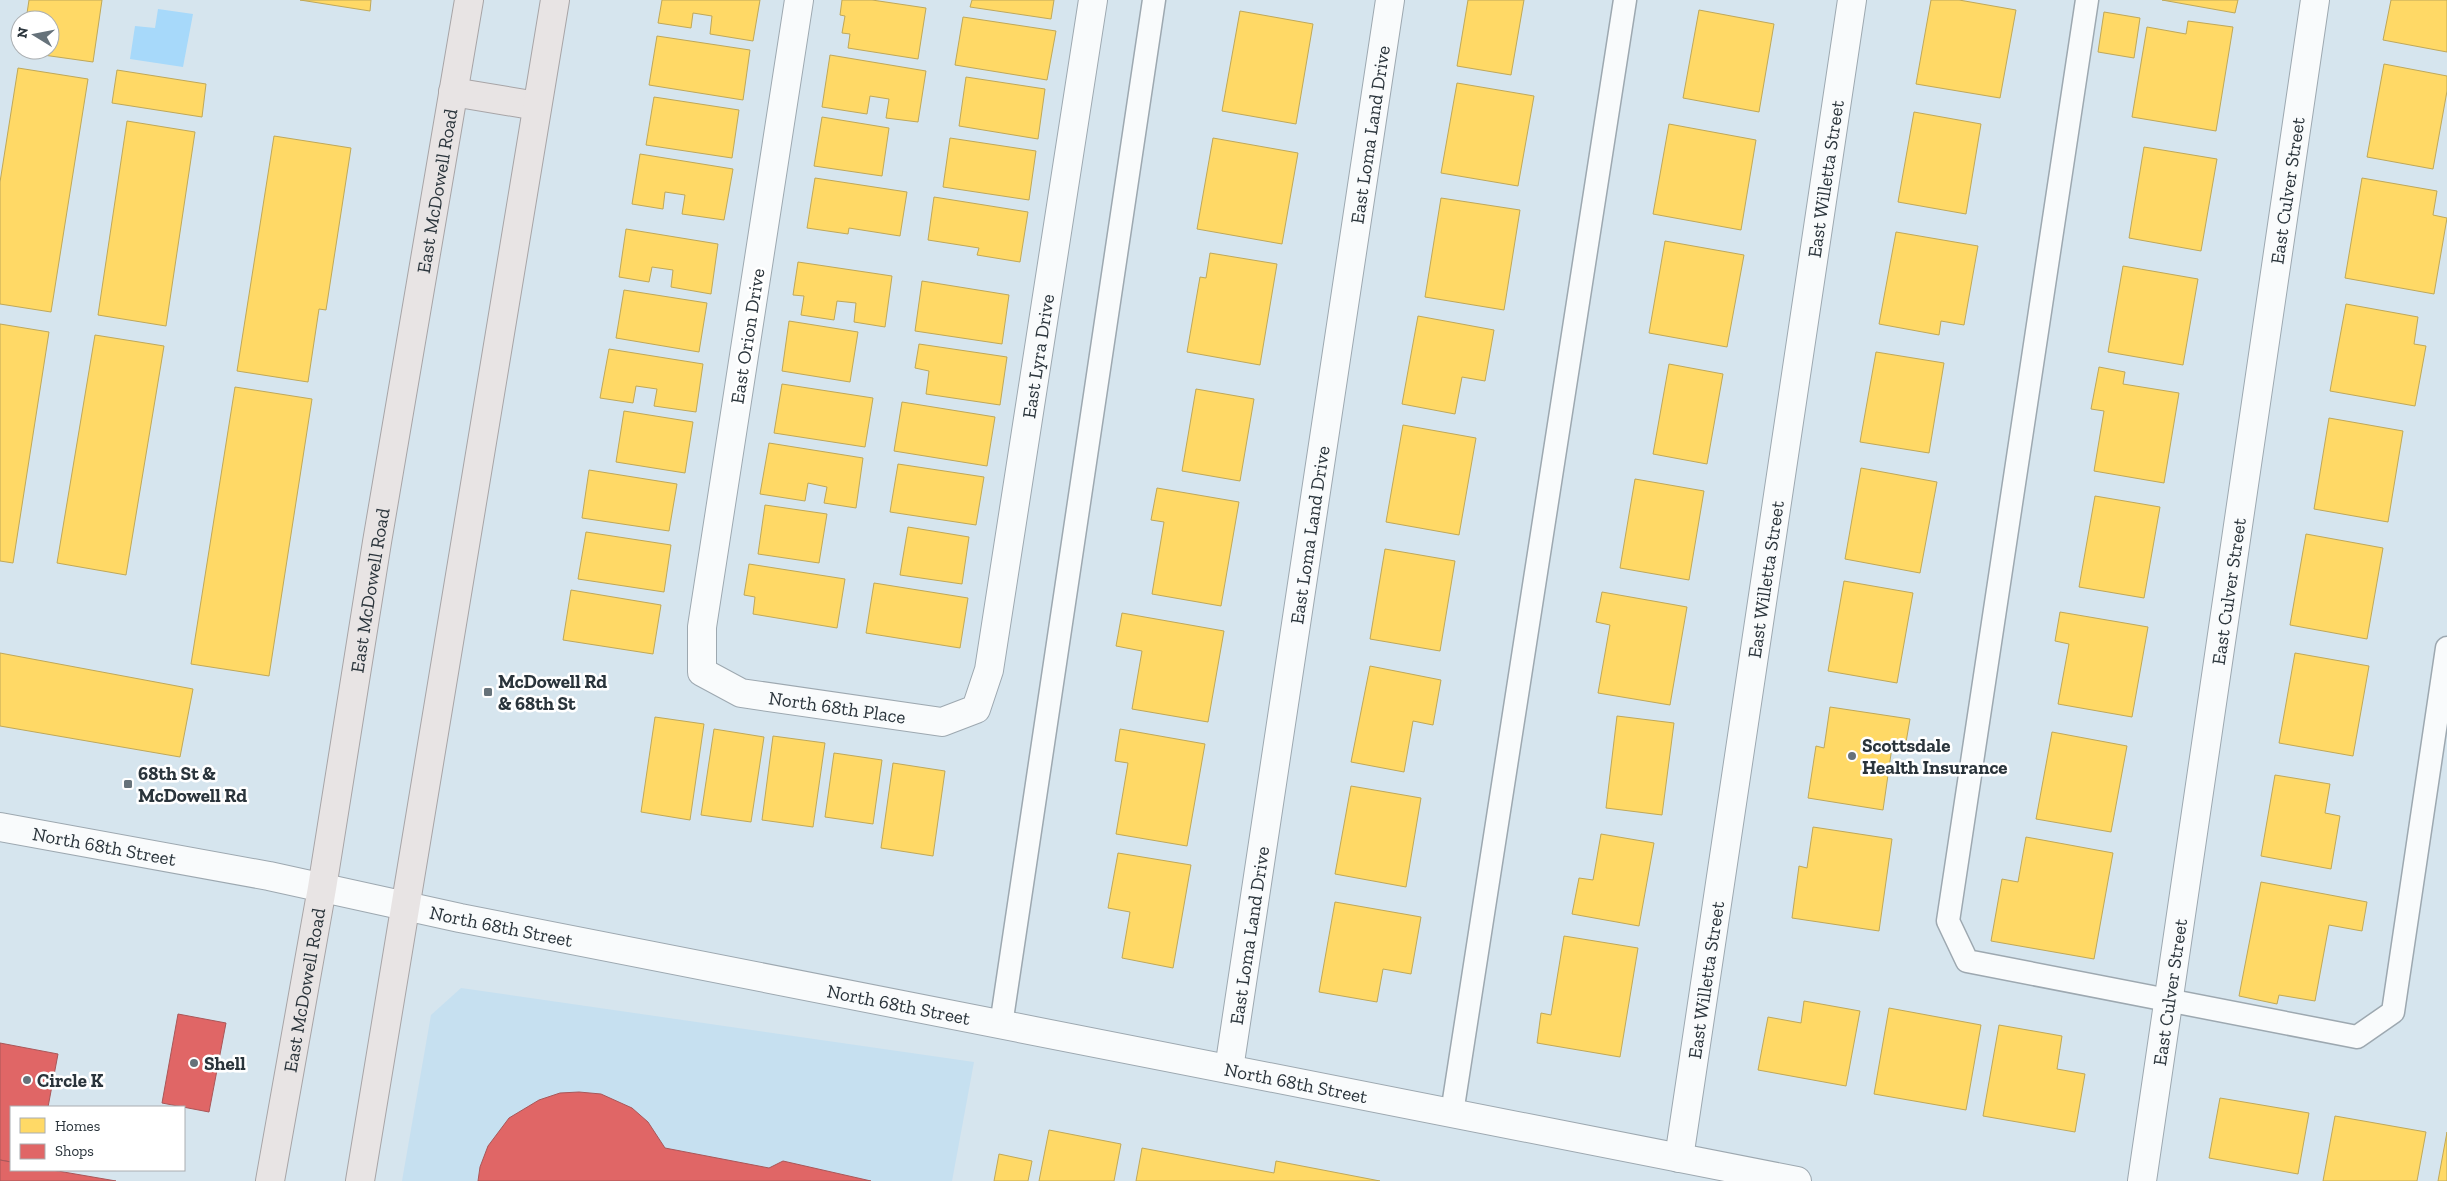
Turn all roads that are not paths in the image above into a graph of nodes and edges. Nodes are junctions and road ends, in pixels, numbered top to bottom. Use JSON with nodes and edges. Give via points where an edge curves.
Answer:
{"nodes":[{"id":1,"x":469,"y":0,"type":"edge"},
{"id":2,"x":554,"y":0,"type":"edge"},
{"id":3,"x":798,"y":0,"type":"edge"},
{"id":4,"x":1093,"y":0,"type":"edge"},
{"id":5,"x":1154,"y":0,"type":"edge"},
{"id":6,"x":1390,"y":0,"type":"edge"},
{"id":7,"x":1625,"y":0,"type":"edge"},
{"id":8,"x":1852,"y":0,"type":"edge"},
{"id":9,"x":2087,"y":0,"type":"edge"},
{"id":10,"x":2315,"y":0,"type":"edge"},
{"id":11,"x":453,"y":92,"type":"junction"},
{"id":12,"x":537,"y":106,"type":"junction"},
{"id":13,"x":2447,"y":648,"type":"edge"},
{"id":14,"x":702,"y":672,"type":"joint"},
{"id":15,"x":976,"y":709,"type":"joint"},
{"id":16,"x":0,"y":827,"type":"edge"},
{"id":17,"x":322,"y":888,"type":"junction"},
{"id":18,"x":405,"y":905,"type":"junction"},
{"id":19,"x":2168,"y":1000,"type":"junction"},
{"id":20,"x":1001,"y":1024,"type":"junction"},
{"id":21,"x":1229,"y":1070,"type":"junction"},
{"id":22,"x":1452,"y":1113,"type":"junction"},
{"id":23,"x":1679,"y":1158,"type":"junction"},
{"id":24,"x":270,"y":1181,"type":"edge"},
{"id":25,"x":360,"y":1181,"type":"edge"},
{"id":26,"x":1797,"y":1181,"type":"edge"},
{"id":27,"x":2142,"y":1181,"type":"edge"}],
"edges":[{"from":1,"to":11,"type":"main road","name":"East McDowell Road"},
{"from":2,"to":12,"type":"main road"},
{"from":3,"to":14,"type":"street","name":"East Orion Drive","via":[[702,627]]},
{"from":4,"to":15,"type":"street","name":"East Lyra Drive","via":[[989,670]]},
{"from":5,"to":20,"type":"lane"},
{"from":6,"to":21,"type":"street","name":"East Loma Land Drive"},
{"from":7,"to":22,"type":"lane"},
{"from":8,"to":23,"type":"street","name":"East Willetta Street"},
{"from":9,"to":19,"type":"lane","via":[[1948,921],[1967,961]]},
{"from":10,"to":19,"type":"street","name":"East Culver Street"},
{"from":11,"to":12,"type":"main road"},
{"from":11,"to":17,"type":"main road","name":"East McDowell Road"},
{"from":12,"to":18,"type":"main road"},
{"from":13,"to":19,"type":"lane","via":[[2392,1012],[2357,1037]]},
{"from":14,"to":15,"type":"street","name":"North 68th Place","via":[[741,693],[942,722]]},
{"from":16,"to":17,"type":"street","name":"North 68th Street"},
{"from":17,"to":18,"type":"street","name":"North 68th Street"},
{"from":17,"to":24,"type":"main road","name":"East McDowell Road"},
{"from":18,"to":20,"type":"street","name":"North 68th Street"},
{"from":18,"to":25,"type":"main road"},
{"from":19,"to":27,"type":"street","name":"East Culver Street"},
{"from":20,"to":21,"type":"street","name":"North 68th Street"},
{"from":21,"to":22,"type":"street","name":"North 68th Street"},
{"from":22,"to":23,"type":"street","name":"North 68th Street"},
{"from":23,"to":26,"type":"street","name":"North 68th Street"}]}
